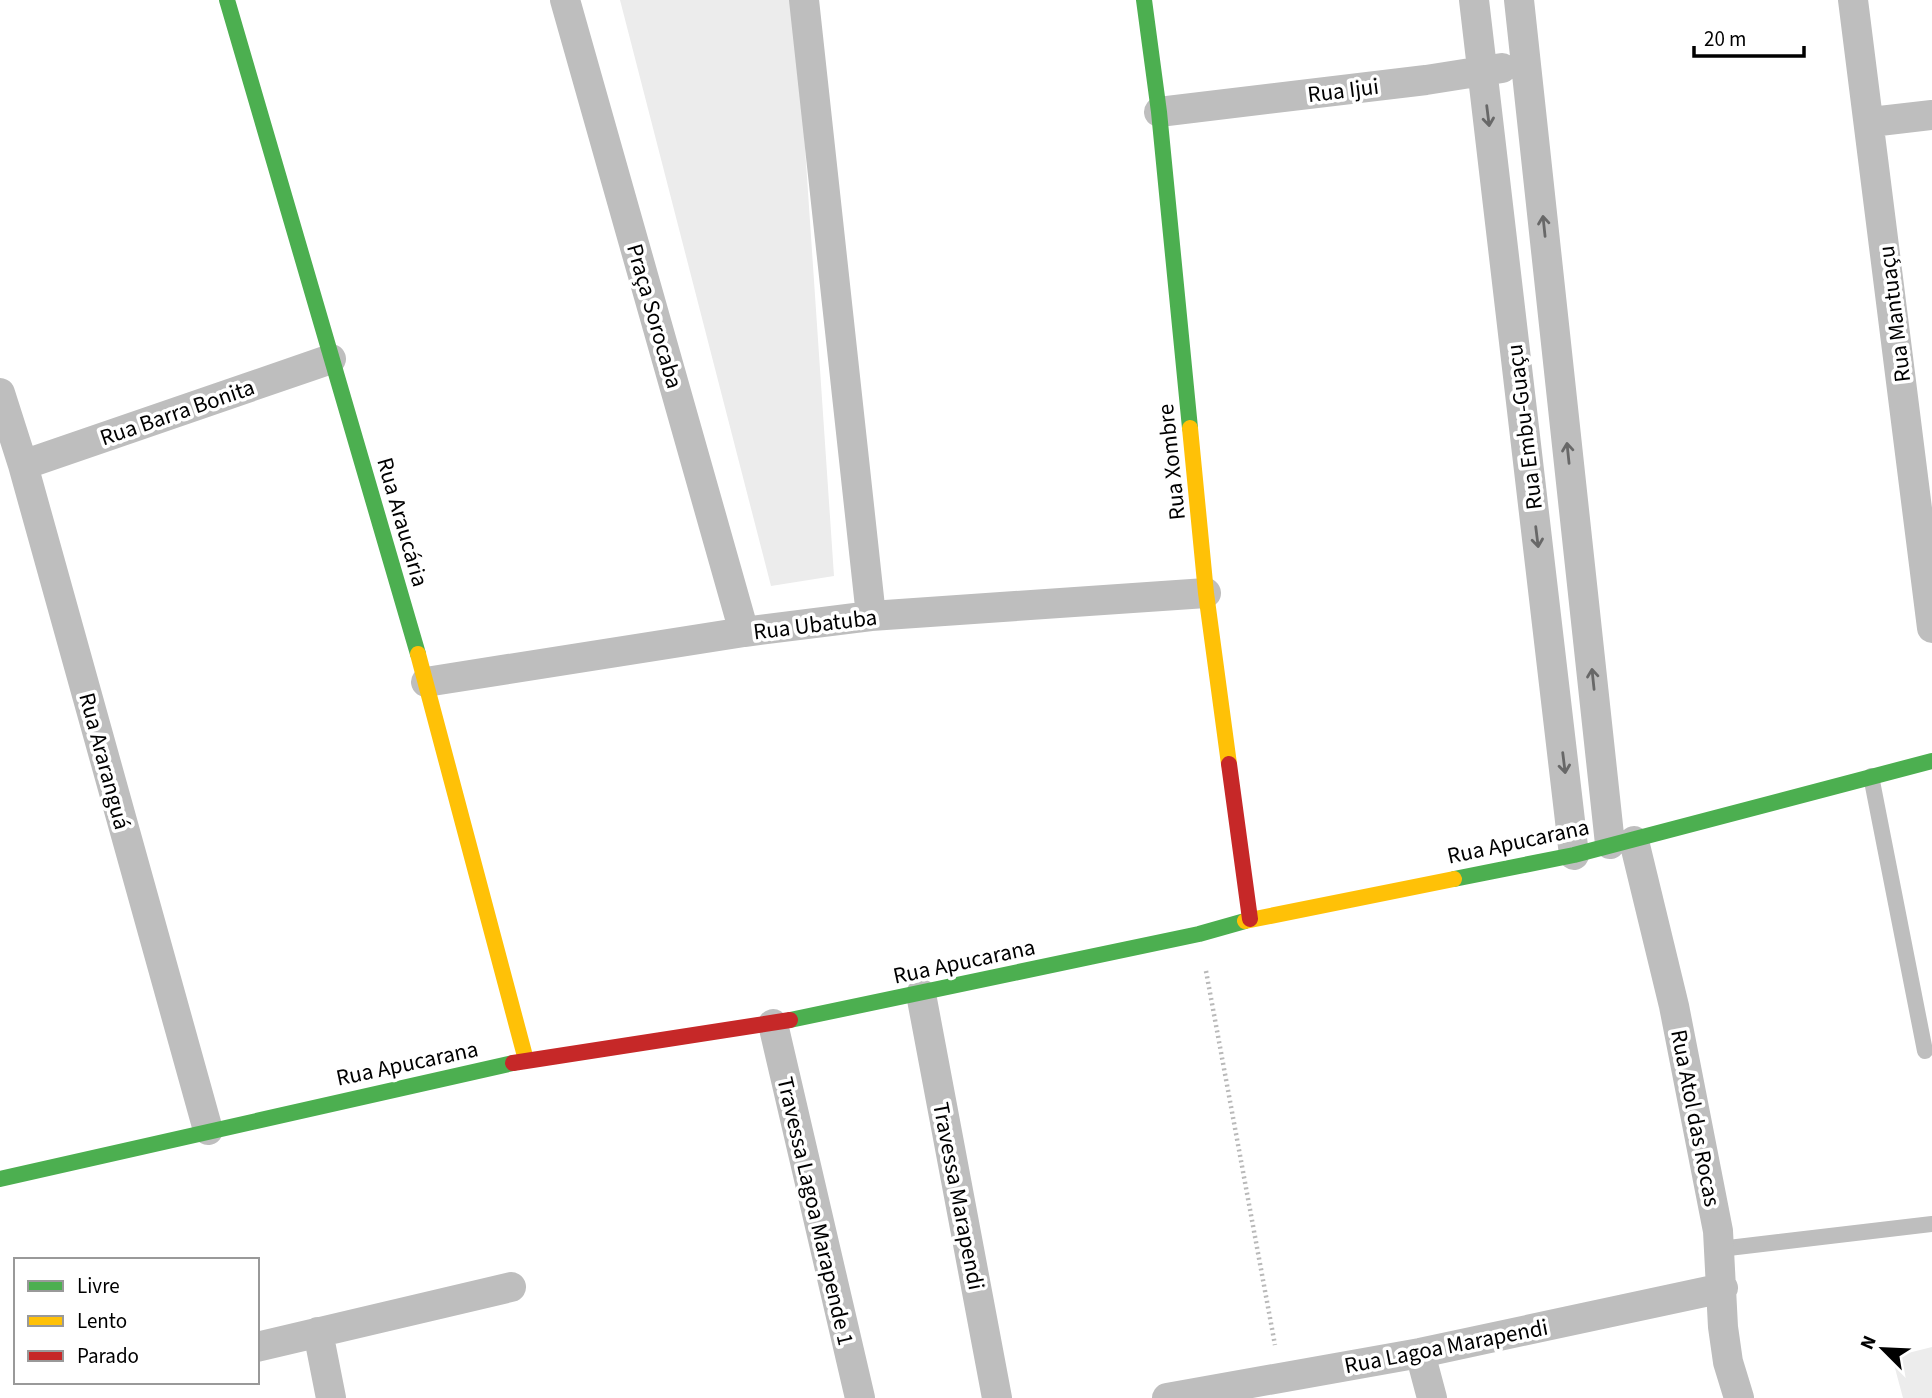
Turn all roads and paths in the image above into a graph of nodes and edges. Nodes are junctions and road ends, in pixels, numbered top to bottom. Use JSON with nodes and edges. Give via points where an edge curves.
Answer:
{"nodes":[{"id":1,"x":227,"y":0,"type":"edge"},
{"id":2,"x":565,"y":0,"type":"edge"},
{"id":3,"x":804,"y":0,"type":"edge"},
{"id":4,"x":1144,"y":0,"type":"edge"},
{"id":5,"x":1474,"y":0,"type":"edge"},
{"id":6,"x":1519,"y":0,"type":"edge"},
{"id":7,"x":1853,"y":0,"type":"edge"},
{"id":8,"x":1526,"y":65,"type":"junction"},
{"id":9,"x":1482,"y":70,"type":"junction"},
{"id":10,"x":1159,"y":113,"type":"junction"},
{"id":11,"x":1932,"y":116,"type":"edge"},
{"id":12,"x":1871,"y":122,"type":"junction"},
{"id":13,"x":331,"y":359,"type":"junction"},
{"id":14,"x":0,"y":393,"type":"edge"},
{"id":15,"x":23,"y":465,"type":"junction"},
{"id":16,"x":1206,"y":593,"type":"junction"},
{"id":17,"x":871,"y":616,"type":"junction"},
{"id":18,"x":1932,"y":628,"type":"edge"},
{"id":19,"x":744,"y":632,"type":"junction"},
{"id":20,"x":426,"y":681,"type":"junction"},
{"id":21,"x":1932,"y":761,"type":"edge"},
{"id":22,"x":1871,"y":776,"type":"junction"},
{"id":23,"x":1622,"y":842,"type":"junction"},
{"id":24,"x":1574,"y":855,"type":"junction"},
{"id":25,"x":1250,"y":919,"type":"junction"},
{"id":26,"x":1199,"y":934,"type":"junction"},
{"id":27,"x":920,"y":994,"type":"junction"},
{"id":28,"x":773,"y":1024,"type":"junction"},
{"id":29,"x":1925,"y":1051,"type":"dead end"},
{"id":30,"x":526,"y":1060,"type":"junction"},
{"id":31,"x":208,"y":1130,"type":"junction"},
{"id":32,"x":0,"y":1179,"type":"edge"},
{"id":33,"x":1932,"y":1224,"type":"edge"},
{"id":34,"x":1720,"y":1249,"type":"junction"},
{"id":35,"x":511,"y":1287,"type":"dead end"},
{"id":36,"x":1723,"y":1288,"type":"junction"},
{"id":37,"x":318,"y":1332,"type":"junction"},
{"id":38,"x":259,"y":1347,"type":"edge"},
{"id":39,"x":1420,"y":1353,"type":"junction"},
{"id":40,"x":1280,"y":1377,"type":"junction"},
{"id":41,"x":331,"y":1398,"type":"edge"},
{"id":42,"x":860,"y":1398,"type":"edge"},
{"id":43,"x":997,"y":1398,"type":"edge"},
{"id":44,"x":1167,"y":1398,"type":"edge"},
{"id":45,"x":1432,"y":1398,"type":"edge"},
{"id":46,"x":1738,"y":1398,"type":"edge"}],
"edges":[{"from":1,"to":13,"type":"street","name":"Rua Araucária"},
{"from":2,"to":19,"type":"street","name":"Praça Sorocaba"},
{"from":3,"to":17,"type":"street"},
{"from":4,"to":10,"type":"street","name":"Rua Xombre"},
{"from":5,"to":9,"type":"street","name":"Rua Embu-Guaçu"},
{"from":6,"to":8,"type":"street","name":"Rua Embu-Guaçu"},
{"from":7,"to":12,"type":"street","name":"Rua Mantuaçu"},
{"from":8,"to":9,"type":"street","name":"Rua Ijui"},
{"from":23,"to":8,"type":"street","name":"Rua Embu-Guaçu","one_way":true},
{"from":9,"to":10,"type":"street","name":"Rua Ijui"},
{"from":9,"to":24,"type":"street","name":"Rua Embu-Guaçu","one_way":true},
{"from":10,"to":16,"type":"street","name":"Rua Xombre"},
{"from":11,"to":12,"type":"street"},
{"from":12,"to":18,"type":"street","name":"Rua Mantuaçu"},
{"from":13,"to":15,"type":"street","name":"Rua Barra Bonita"},
{"from":13,"to":20,"type":"street","name":"Rua Araucária"},
{"from":14,"to":15,"type":"street","name":"Rua Araranguá"},
{"from":15,"to":31,"type":"street","name":"Rua Araranguá"},
{"from":16,"to":17,"type":"street","name":"Rua Ubatuba"},
{"from":16,"to":25,"type":"street","name":"Rua Xombre"},
{"from":17,"to":19,"type":"street","name":"Rua Ubatuba"},
{"from":19,"to":20,"type":"street","name":"Rua Ubatuba"},
{"from":20,"to":30,"type":"street","name":"Rua Araucária"},
{"from":21,"to":22,"type":"street","name":"Rua Apucarana"},
{"from":22,"to":23,"type":"street","name":"Rua Apucarana"},
{"from":22,"to":29,"type":"lane"},
{"from":23,"to":24,"type":"street","name":"Rua Apucarana"},
{"from":23,"to":34,"type":"street","name":"Rua Atol das Rocas","via":[[1674,1006]]},
{"from":24,"to":25,"type":"street","name":"Rua Apucarana"},
{"from":25,"to":26,"type":"street","name":"Rua Apucarana"},
{"from":26,"to":27,"type":"street","name":"Rua Apucarana"},
{"from":26,"to":40,"type":"path"},
{"from":27,"to":28,"type":"street","name":"Rua Apucarana"},
{"from":27,"to":43,"type":"street","name":"Travessa Marapendi"},
{"from":28,"to":30,"type":"street","name":"Rua Apucarana"},
{"from":28,"to":42,"type":"street","name":"Travessa Lagoa Marapende 1"},
{"from":30,"to":31,"type":"street","name":"Rua Apucarana"},
{"from":31,"to":32,"type":"street","name":"Rua Apucarana"},
{"from":33,"to":34,"type":"lane"},
{"from":34,"to":36,"type":"street","name":"Rua Atol das Rocas"},
{"from":35,"to":37,"type":"street"},
{"from":36,"to":39,"type":"street","name":"Rua Lagoa Marapendi"},
{"from":36,"to":46,"type":"street","name":"Rua Atol das Rocas","via":[[1728,1362]]},
{"from":37,"to":38,"type":"street"},
{"from":37,"to":41,"type":"street"},
{"from":39,"to":40,"type":"street","name":"Rua Lagoa Marapendi"},
{"from":39,"to":45,"type":"street"},
{"from":40,"to":44,"type":"street","name":"Rua Lagoa Marapendi"}]}
